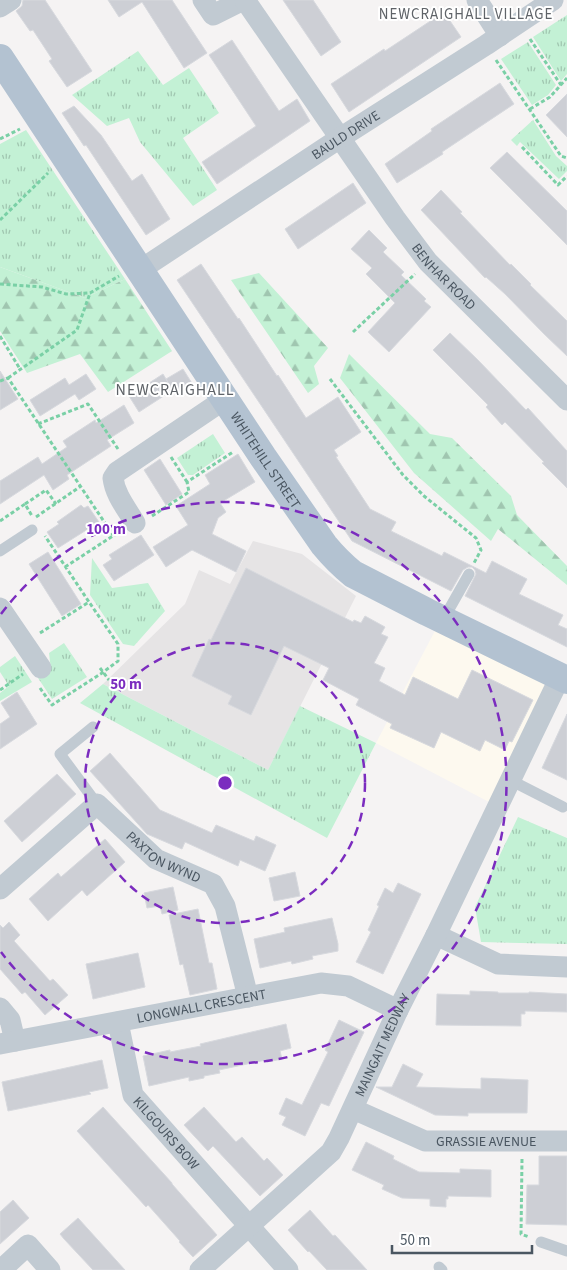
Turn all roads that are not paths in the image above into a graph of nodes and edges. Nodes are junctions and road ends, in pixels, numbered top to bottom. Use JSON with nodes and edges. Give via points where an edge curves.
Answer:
{"nodes":[{"id":1,"x":11,"y":0,"type":"edge"},
{"id":2,"x":203,"y":0,"type":"edge"},
{"id":3,"x":244,"y":0,"type":"edge"},
{"id":4,"x":477,"y":0,"type":"edge"},
{"id":5,"x":553,"y":0,"type":"edge"},
{"id":6,"x":0,"y":7,"type":"edge"},
{"id":7,"x":501,"y":35,"type":"junction"},
{"id":8,"x":3,"y":69,"type":"edge"},
{"id":9,"x":340,"y":138,"type":"junction"},
{"id":10,"x":138,"y":267,"type":"junction"},
{"id":11,"x":564,"y":391,"type":"edge"},
{"id":12,"x":225,"y":399,"type":"junction"},
{"id":13,"x":136,"y":523,"type":"road end"},
{"id":14,"x":33,"y":524,"type":"road end"},
{"id":15,"x":0,"y":550,"type":"edge"},
{"id":16,"x":469,"y":574,"type":"road end"},
{"id":17,"x":0,"y":608,"type":"edge"},
{"id":18,"x":443,"y":620,"type":"junction"},
{"id":19,"x":36,"y":667,"type":"road end"},
{"id":20,"x":564,"y":678,"type":"edge"},
{"id":21,"x":93,"y":727,"type":"dead end"},
{"id":22,"x":510,"y":780,"type":"junction"},
{"id":23,"x":96,"y":804,"type":"junction"},
{"id":24,"x":563,"y":807,"type":"dead end"},
{"id":25,"x":0,"y":889,"type":"edge"},
{"id":26,"x":436,"y":934,"type":"junction"},
{"id":27,"x":567,"y":967,"type":"edge"},
{"id":28,"x":248,"y":997,"type":"junction"},
{"id":29,"x":0,"y":1008,"type":"edge"},
{"id":30,"x":398,"y":1010,"type":"junction"},
{"id":31,"x":118,"y":1022,"type":"junction"},
{"id":32,"x":7,"y":1042,"type":"edge"},
{"id":33,"x":353,"y":1109,"type":"junction"},
{"id":34,"x":567,"y":1141,"type":"edge"},
{"id":35,"x":248,"y":1227,"type":"junction"},
{"id":36,"x":541,"y":1242,"type":"road end"},
{"id":37,"x":567,"y":1251,"type":"edge"},
{"id":38,"x":1,"y":1270,"type":"edge"},
{"id":39,"x":50,"y":1270,"type":"edge"},
{"id":40,"x":200,"y":1270,"type":"edge"},
{"id":41,"x":288,"y":1270,"type":"edge"}],
"edges":[{"from":1,"to":6,"type":"street"},
{"from":2,"to":3,"type":"street","via":[[213,15]]},
{"from":3,"to":9,"type":"street","name":"BENHAR ROAD"},
{"from":4,"to":7,"type":"street"},
{"from":5,"to":7,"type":"street","name":"BAULD DRIVE"},
{"from":7,"to":9,"type":"street","name":"BAULD DRIVE"},
{"from":8,"to":10,"type":"main road","name":"WHITEHILL STREET"},
{"from":9,"to":10,"type":"street","name":"BAULD DRIVE"},
{"from":9,"to":11,"type":"street","name":"BENHAR ROAD","via":[[428,262]]},
{"from":10,"to":12,"type":"main road","name":"WHITEHILL STREET"},
{"from":12,"to":13,"type":"street","via":[[117,472],[113,478],[114,486]]},
{"from":12,"to":18,"type":"main road","name":"WHITEHILL STREET","via":[[324,545],[343,566]]},
{"from":14,"to":15,"type":"lane"},
{"from":16,"to":18,"type":"lane"},
{"from":17,"to":19,"type":"street"},
{"from":18,"to":20,"type":"main road","name":"WHITEHILL STREET"},
{"from":20,"to":22,"type":"street","name":"WHITEHILL STREET"},
{"from":21,"to":23,"type":"lane","via":[[60,754]]},
{"from":22,"to":24,"type":"lane"},
{"from":22,"to":26,"type":"street","name":"MAINGAIT MEDWAY"},
{"from":23,"to":25,"type":"street"},
{"from":23,"to":28,"type":"street","name":"PAXTON WYND","via":[[156,859],[213,884],[225,906]]},
{"from":26,"to":27,"type":"street","via":[[498,964]]},
{"from":26,"to":30,"type":"street","name":"MAINGAIT MEDWAY"},
{"from":28,"to":30,"type":"street","name":"LONGWALL CRESCENT","via":[[322,983],[348,986]]},
{"from":28,"to":31,"type":"street","name":"LONGWALL CRESCENT"},
{"from":29,"to":32,"type":"street","via":[[10,1020]]},
{"from":30,"to":33,"type":"street","name":"MAINGAIT MEDWAY"},
{"from":31,"to":32,"type":"street","name":"LONGWALL CRESCENT"},
{"from":31,"to":35,"type":"street","name":"KILGOURS BOW","via":[[133,1095]]},
{"from":33,"to":34,"type":"street","name":"GRASSIE AVENUE","via":[[425,1141]]},
{"from":33,"to":35,"type":"street","name":"MAINGAIT MEDWAY","via":[[331,1152]]},
{"from":35,"to":40,"type":"street","name":"MAINGAIT MEDWAY"},
{"from":35,"to":41,"type":"street","name":"KILGOURS BOW"},
{"from":36,"to":37,"type":"lane"},
{"from":38,"to":39,"type":"street","via":[[28,1245]]}]}
